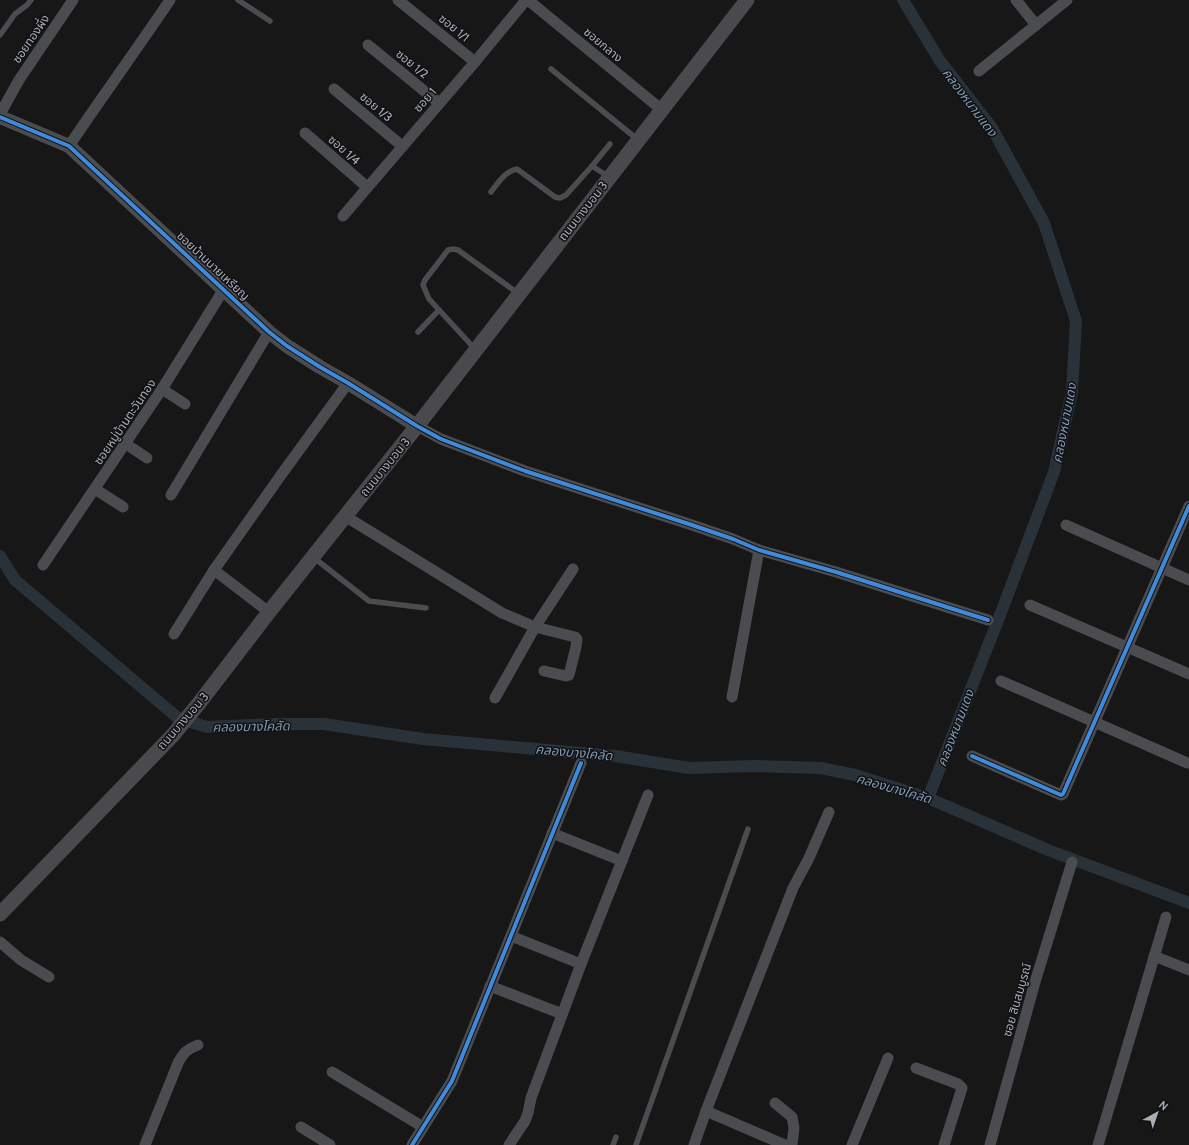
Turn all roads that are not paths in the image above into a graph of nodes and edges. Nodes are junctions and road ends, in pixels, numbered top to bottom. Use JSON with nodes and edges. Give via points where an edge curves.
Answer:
{"nodes":[{"id":1,"x":31,"y":0,"type":"edge"},
{"id":2,"x":73,"y":0,"type":"edge"},
{"id":3,"x":170,"y":0,"type":"edge"},
{"id":4,"x":238,"y":0,"type":"edge"},
{"id":5,"x":398,"y":0,"type":"edge"},
{"id":6,"x":527,"y":0,"type":"edge"},
{"id":7,"x":746,"y":0,"type":"edge"},
{"id":8,"x":1016,"y":0,"type":"edge"},
{"id":9,"x":1067,"y":0,"type":"edge"},
{"id":10,"x":270,"y":21,"type":"dead end"},
{"id":11,"x":1036,"y":25,"type":"junction"},
{"id":12,"x":0,"y":35,"type":"edge"},
{"id":13,"x":368,"y":45,"type":"dead end"},
{"id":14,"x":475,"y":62,"type":"junction"},
{"id":15,"x":551,"y":69,"type":"dead end"},
{"id":16,"x":979,"y":71,"type":"dead end"},
{"id":17,"x":334,"y":88,"type":"dead end"},
{"id":18,"x":439,"y":103,"type":"junction"},
{"id":19,"x":662,"y":110,"type":"junction"},
{"id":20,"x":0,"y":116,"type":"edge"},
{"id":21,"x":305,"y":133,"type":"dead end"},
{"id":22,"x":638,"y":140,"type":"junction"},
{"id":23,"x":610,"y":144,"type":"dead end"},
{"id":24,"x":69,"y":146,"type":"junction"},
{"id":25,"x":402,"y":146,"type":"junction"},
{"id":26,"x":592,"y":166,"type":"junction"},
{"id":27,"x":609,"y":178,"type":"junction"},
{"id":28,"x":367,"y":187,"type":"junction"},
{"id":29,"x":491,"y":192,"type":"dead end"},
{"id":30,"x":343,"y":216,"type":"dead end"},
{"id":31,"x":224,"y":289,"type":"junction"},
{"id":32,"x":519,"y":294,"type":"junction"},
{"id":33,"x":439,"y":310,"type":"junction"},
{"id":34,"x":269,"y":332,"type":"junction"},
{"id":35,"x":418,"y":332,"type":"dead end"},
{"id":36,"x":476,"y":350,"type":"junction"},
{"id":37,"x":348,"y":383,"type":"junction"},
{"id":38,"x":162,"y":389,"type":"junction"},
{"id":39,"x":185,"y":404,"type":"dead end"},
{"id":40,"x":417,"y":426,"type":"junction"},
{"id":41,"x":126,"y":444,"type":"junction"},
{"id":42,"x":147,"y":458,"type":"dead end"},
{"id":43,"x":95,"y":489,"type":"junction"},
{"id":44,"x":171,"y":495,"type":"dead end"},
{"id":45,"x":1189,"y":506,"type":"edge"},
{"id":46,"x":123,"y":507,"type":"dead end"},
{"id":47,"x":346,"y":516,"type":"junction"},
{"id":48,"x":1066,"y":525,"type":"dead end"},
{"id":49,"x":759,"y":550,"type":"junction"},
{"id":50,"x":313,"y":556,"type":"junction"},
{"id":51,"x":42,"y":565,"type":"dead end"},
{"id":52,"x":1162,"y":568,"type":"junction"},
{"id":53,"x":573,"y":569,"type":"dead end"},
{"id":54,"x":214,"y":570,"type":"junction"},
{"id":55,"x":1189,"y":580,"type":"edge"},
{"id":56,"x":1030,"y":605,"type":"dead end"},
{"id":57,"x":426,"y":608,"type":"dead end"},
{"id":58,"x":269,"y":612,"type":"junction"},
{"id":59,"x":988,"y":620,"type":"dead end"},
{"id":60,"x":535,"y":627,"type":"junction"},
{"id":61,"x":174,"y":634,"type":"dead end"},
{"id":62,"x":1128,"y":647,"type":"junction"},
{"id":63,"x":544,"y":671,"type":"dead end"},
{"id":64,"x":1189,"y":674,"type":"edge"},
{"id":65,"x":1001,"y":681,"type":"dead end"},
{"id":66,"x":732,"y":697,"type":"dead end"},
{"id":67,"x":495,"y":698,"type":"dead end"},
{"id":68,"x":1095,"y":723,"type":"junction"},
{"id":69,"x":972,"y":756,"type":"dead end"},
{"id":70,"x":581,"y":762,"type":"dead end"},
{"id":71,"x":1188,"y":763,"type":"dead end"},
{"id":72,"x":648,"y":795,"type":"dead end"},
{"id":73,"x":829,"y":812,"type":"dead end"},
{"id":74,"x":748,"y":830,"type":"dead end"},
{"id":75,"x":552,"y":834,"type":"junction"},
{"id":76,"x":622,"y":861,"type":"junction"},
{"id":77,"x":1072,"y":862,"type":"dead end"},
{"id":78,"x":0,"y":914,"type":"edge"},
{"id":79,"x":1166,"y":917,"type":"dead end"},
{"id":80,"x":511,"y":936,"type":"junction"},
{"id":81,"x":0,"y":942,"type":"edge"},
{"id":82,"x":1154,"y":956,"type":"junction"},
{"id":83,"x":581,"y":964,"type":"junction"},
{"id":84,"x":1189,"y":970,"type":"edge"},
{"id":85,"x":49,"y":977,"type":"dead end"},
{"id":86,"x":490,"y":986,"type":"junction"},
{"id":87,"x":562,"y":1014,"type":"junction"},
{"id":88,"x":198,"y":1045,"type":"dead end"},
{"id":89,"x":888,"y":1058,"type":"dead end"},
{"id":90,"x":916,"y":1068,"type":"dead end"},
{"id":91,"x":332,"y":1072,"type":"dead end"},
{"id":92,"x":775,"y":1103,"type":"dead end"},
{"id":93,"x":706,"y":1111,"type":"junction"},
{"id":94,"x":301,"y":1127,"type":"dead end"},
{"id":95,"x":422,"y":1127,"type":"junction"},
{"id":96,"x":616,"y":1137,"type":"dead end"},
{"id":97,"x":772,"y":1143,"type":"edge"},
{"id":98,"x":146,"y":1145,"type":"edge"},
{"id":99,"x":330,"y":1145,"type":"edge"},
{"id":100,"x":412,"y":1145,"type":"edge"},
{"id":101,"x":509,"y":1145,"type":"edge"},
{"id":102,"x":613,"y":1145,"type":"edge"},
{"id":103,"x":636,"y":1145,"type":"edge"},
{"id":104,"x":694,"y":1145,"type":"edge"},
{"id":105,"x":785,"y":1145,"type":"edge"},
{"id":106,"x":792,"y":1145,"type":"edge"},
{"id":107,"x":852,"y":1145,"type":"edge"},
{"id":108,"x":944,"y":1145,"type":"edge"},
{"id":109,"x":990,"y":1145,"type":"edge"},
{"id":110,"x":1098,"y":1145,"type":"edge"}],
"edges":[{"from":1,"to":12,"type":"lane","via":[[15,14]]},
{"from":2,"to":20,"type":"street","name":"ซอยทองผึ่ง","via":[[20,80]]},
{"from":3,"to":24,"type":"street"},
{"from":4,"to":10,"type":"lane"},
{"from":5,"to":14,"type":"street","name":"ซอย 1/1"},
{"from":6,"to":14,"type":"street","name":"ซอย 1"},
{"from":6,"to":19,"type":"street","name":"ซอยกลาง"},
{"from":7,"to":19,"type":"main road","name":"ถนนบางบอน 3"},
{"from":8,"to":11,"type":"street"},
{"from":9,"to":11,"type":"street"},
{"from":11,"to":16,"type":"street"},
{"from":13,"to":18,"type":"street","name":"ซอย 1/2"},
{"from":14,"to":18,"type":"street","name":"ซอย 1"},
{"from":15,"to":22,"type":"lane"},
{"from":17,"to":25,"type":"street","name":"ซอย 1/3"},
{"from":18,"to":25,"type":"street","name":"ซอย 1"},
{"from":19,"to":22,"type":"main road","name":"ถนนบางบอน 3"},
{"from":20,"to":24,"type":"street","name":"ซอยบ้านนายเหรียญ"},
{"from":21,"to":28,"type":"street","name":"ซอย 1/4"},
{"from":22,"to":27,"type":"main road","name":"ถนนบางบอน 3"},
{"from":23,"to":26,"type":"lane"},
{"from":24,"to":31,"type":"street","name":"ซอยบ้านนายเหรียญ"},
{"from":25,"to":28,"type":"street","name":"ซอย 1"},
{"from":26,"to":27,"type":"lane"},
{"from":26,"to":29,"type":"lane","via":[[566,195],[560,198],[555,197],[518,169],[506,173]]},
{"from":27,"to":32,"type":"main road","name":"ถนนบางบอน 3"},
{"from":28,"to":30,"type":"street","name":"ซอย 1"},
{"from":31,"to":34,"type":"street","name":"ซอยบ้านนายเหรียญ"},
{"from":31,"to":38,"type":"street","name":"ซอยหมู่บ้านตะวันทอง"},
{"from":32,"to":33,"type":"lane","via":[[453,249],[448,250],[422,285],[429,300]]},
{"from":32,"to":36,"type":"main road","name":"ถนนบางบอน 3"},
{"from":33,"to":35,"type":"lane"},
{"from":33,"to":36,"type":"lane"},
{"from":34,"to":37,"type":"street","name":"ซอยบ้านนายเหรียญ","via":[[313,363]]},
{"from":34,"to":44,"type":"street"},
{"from":36,"to":40,"type":"main road","name":"ถนนบางบอน 3"},
{"from":37,"to":40,"type":"street","name":"ซอยบ้านนายเหรียญ"},
{"from":37,"to":54,"type":"street"},
{"from":38,"to":39,"type":"street"},
{"from":38,"to":41,"type":"street","name":"ซอยหมู่บ้านตะวันทอง"},
{"from":40,"to":47,"type":"main road","name":"ถนนบางบอน 3"},
{"from":40,"to":49,"type":"street","via":[[442,439],[525,471],[689,524]]},
{"from":41,"to":42,"type":"street"},
{"from":41,"to":43,"type":"street","name":"ซอยหมู่บ้านตะวันทอง"},
{"from":43,"to":46,"type":"street"},
{"from":43,"to":51,"type":"street","name":"ซอยหมู่บ้านตะวันทอง"},
{"from":45,"to":52,"type":"street"},
{"from":47,"to":50,"type":"main road","name":"ถนนบางบอน 3"},
{"from":47,"to":60,"type":"street","via":[[502,613]]},
{"from":48,"to":52,"type":"street"},
{"from":49,"to":59,"type":"street"},
{"from":49,"to":66,"type":"street"},
{"from":50,"to":57,"type":"lane","via":[[369,601]]},
{"from":50,"to":58,"type":"main road","name":"ถนนบางบอน 3"},
{"from":52,"to":55,"type":"street"},
{"from":52,"to":62,"type":"street"},
{"from":53,"to":60,"type":"street"},
{"from":54,"to":58,"type":"street"},
{"from":54,"to":61,"type":"street"},
{"from":56,"to":62,"type":"street"},
{"from":58,"to":78,"type":"main road","name":"ถนนบางบอน 3","via":[[173,735]]},
{"from":60,"to":63,"type":"street","via":[[577,639],[569,675]]},
{"from":60,"to":67,"type":"street"},
{"from":62,"to":64,"type":"street"},
{"from":62,"to":68,"type":"street"},
{"from":65,"to":68,"type":"street"},
{"from":68,"to":69,"type":"street","via":[[1065,792],[1061,795]]},
{"from":68,"to":71,"type":"street"},
{"from":70,"to":75,"type":"street"},
{"from":72,"to":76,"type":"street"},
{"from":73,"to":93,"type":"street","via":[[793,888]]},
{"from":74,"to":103,"type":"lane"},
{"from":75,"to":76,"type":"street"},
{"from":75,"to":80,"type":"street"},
{"from":76,"to":83,"type":"street"},
{"from":77,"to":109,"type":"street","name":"ซอย สินสมบูรณ์","via":[[1035,982]]},
{"from":79,"to":82,"type":"street"},
{"from":80,"to":83,"type":"street"},
{"from":80,"to":86,"type":"street"},
{"from":81,"to":85,"type":"street","via":[[21,960]]},
{"from":82,"to":84,"type":"street"},
{"from":82,"to":110,"type":"street"},
{"from":83,"to":87,"type":"street"},
{"from":86,"to":87,"type":"street"},
{"from":86,"to":95,"type":"street","via":[[452,1081]]},
{"from":87,"to":101,"type":"street","via":[[525,1121]]},
{"from":88,"to":98,"type":"street","via":[[183,1053]]},
{"from":89,"to":107,"type":"street"},
{"from":90,"to":108,"type":"street","via":[[958,1084],[962,1088]]},
{"from":91,"to":95,"type":"street"},
{"from":92,"to":106,"type":"street","via":[[792,1117]]},
{"from":93,"to":97,"type":"street"},
{"from":93,"to":104,"type":"street"},
{"from":94,"to":99,"type":"street"},
{"from":95,"to":100,"type":"street"},
{"from":96,"to":102,"type":"lane"},
{"from":97,"to":105,"type":"street"}]}
